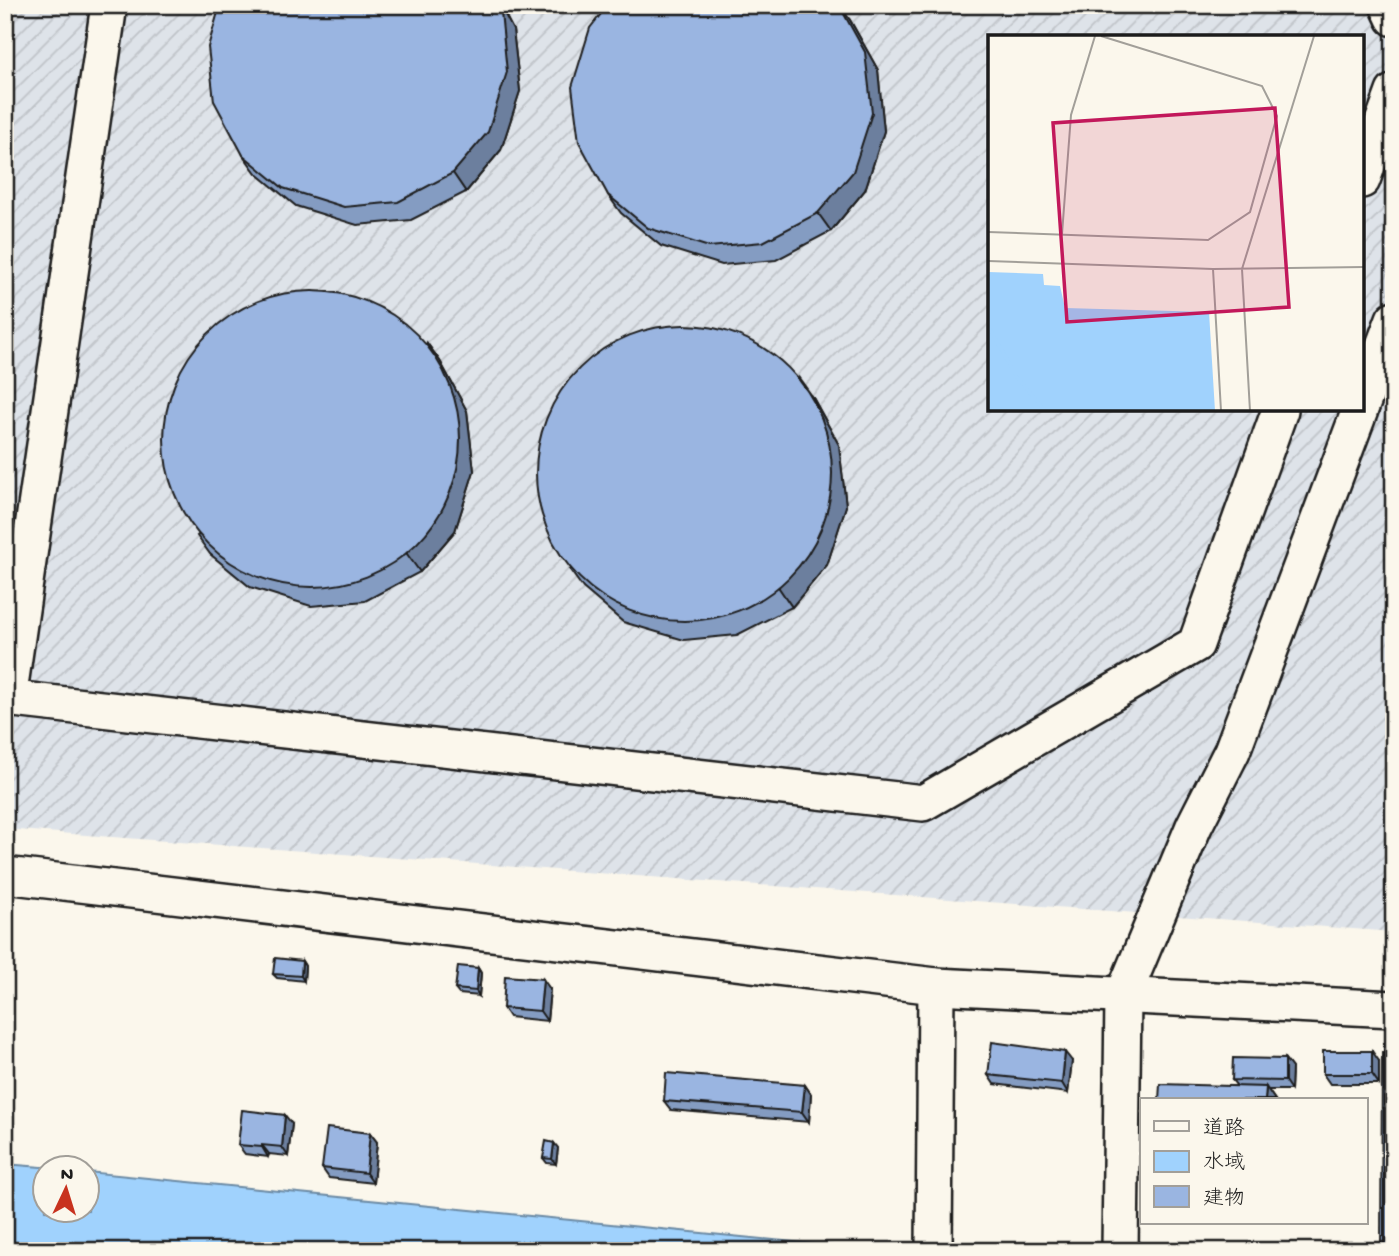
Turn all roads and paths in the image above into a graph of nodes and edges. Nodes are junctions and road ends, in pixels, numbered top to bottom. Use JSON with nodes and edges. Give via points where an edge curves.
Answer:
{"nodes":[{"id":1,"x":109,"y":5,"type":"edge"},
{"id":2,"x":1388,"y":5,"type":"edge"},
{"id":3,"x":1394,"y":18,"type":"edge"},
{"id":4,"x":1394,"y":92,"type":"edge"},
{"id":5,"x":1364,"y":174,"type":"edge"},
{"id":6,"x":1394,"y":319,"type":"edge"},
{"id":7,"x":1364,"y":399,"type":"edge"},
{"id":8,"x":1280,"y":411,"type":"edge"},
{"id":9,"x":1360,"y":411,"type":"edge"},
{"id":10,"x":6,"y":698,"type":"edge"},
{"id":11,"x":5,"y":875,"type":"edge"},
{"id":12,"x":936,"y":986,"type":"junction"},
{"id":13,"x":1123,"y":996,"type":"junction"},
{"id":14,"x":1394,"y":1009,"type":"edge"},
{"id":15,"x":934,"y":1251,"type":"edge"},
{"id":16,"x":1120,"y":1251,"type":"edge"}],
"edges":[{"from":1,"to":10,"type":"street"},
{"from":2,"to":3,"type":"street"},
{"from":4,"to":5,"type":"street"},
{"from":6,"to":7,"type":"street"},
{"from":8,"to":10,"type":"street","via":[[1196,644],[923,803]]},
{"from":9,"to":13,"type":"street","via":[[1233,751],[1194,826]]},
{"from":11,"to":12,"type":"street"},
{"from":12,"to":13,"type":"street"},
{"from":12,"to":15,"type":"street"},
{"from":13,"to":14,"type":"street"},
{"from":13,"to":16,"type":"street"}]}
